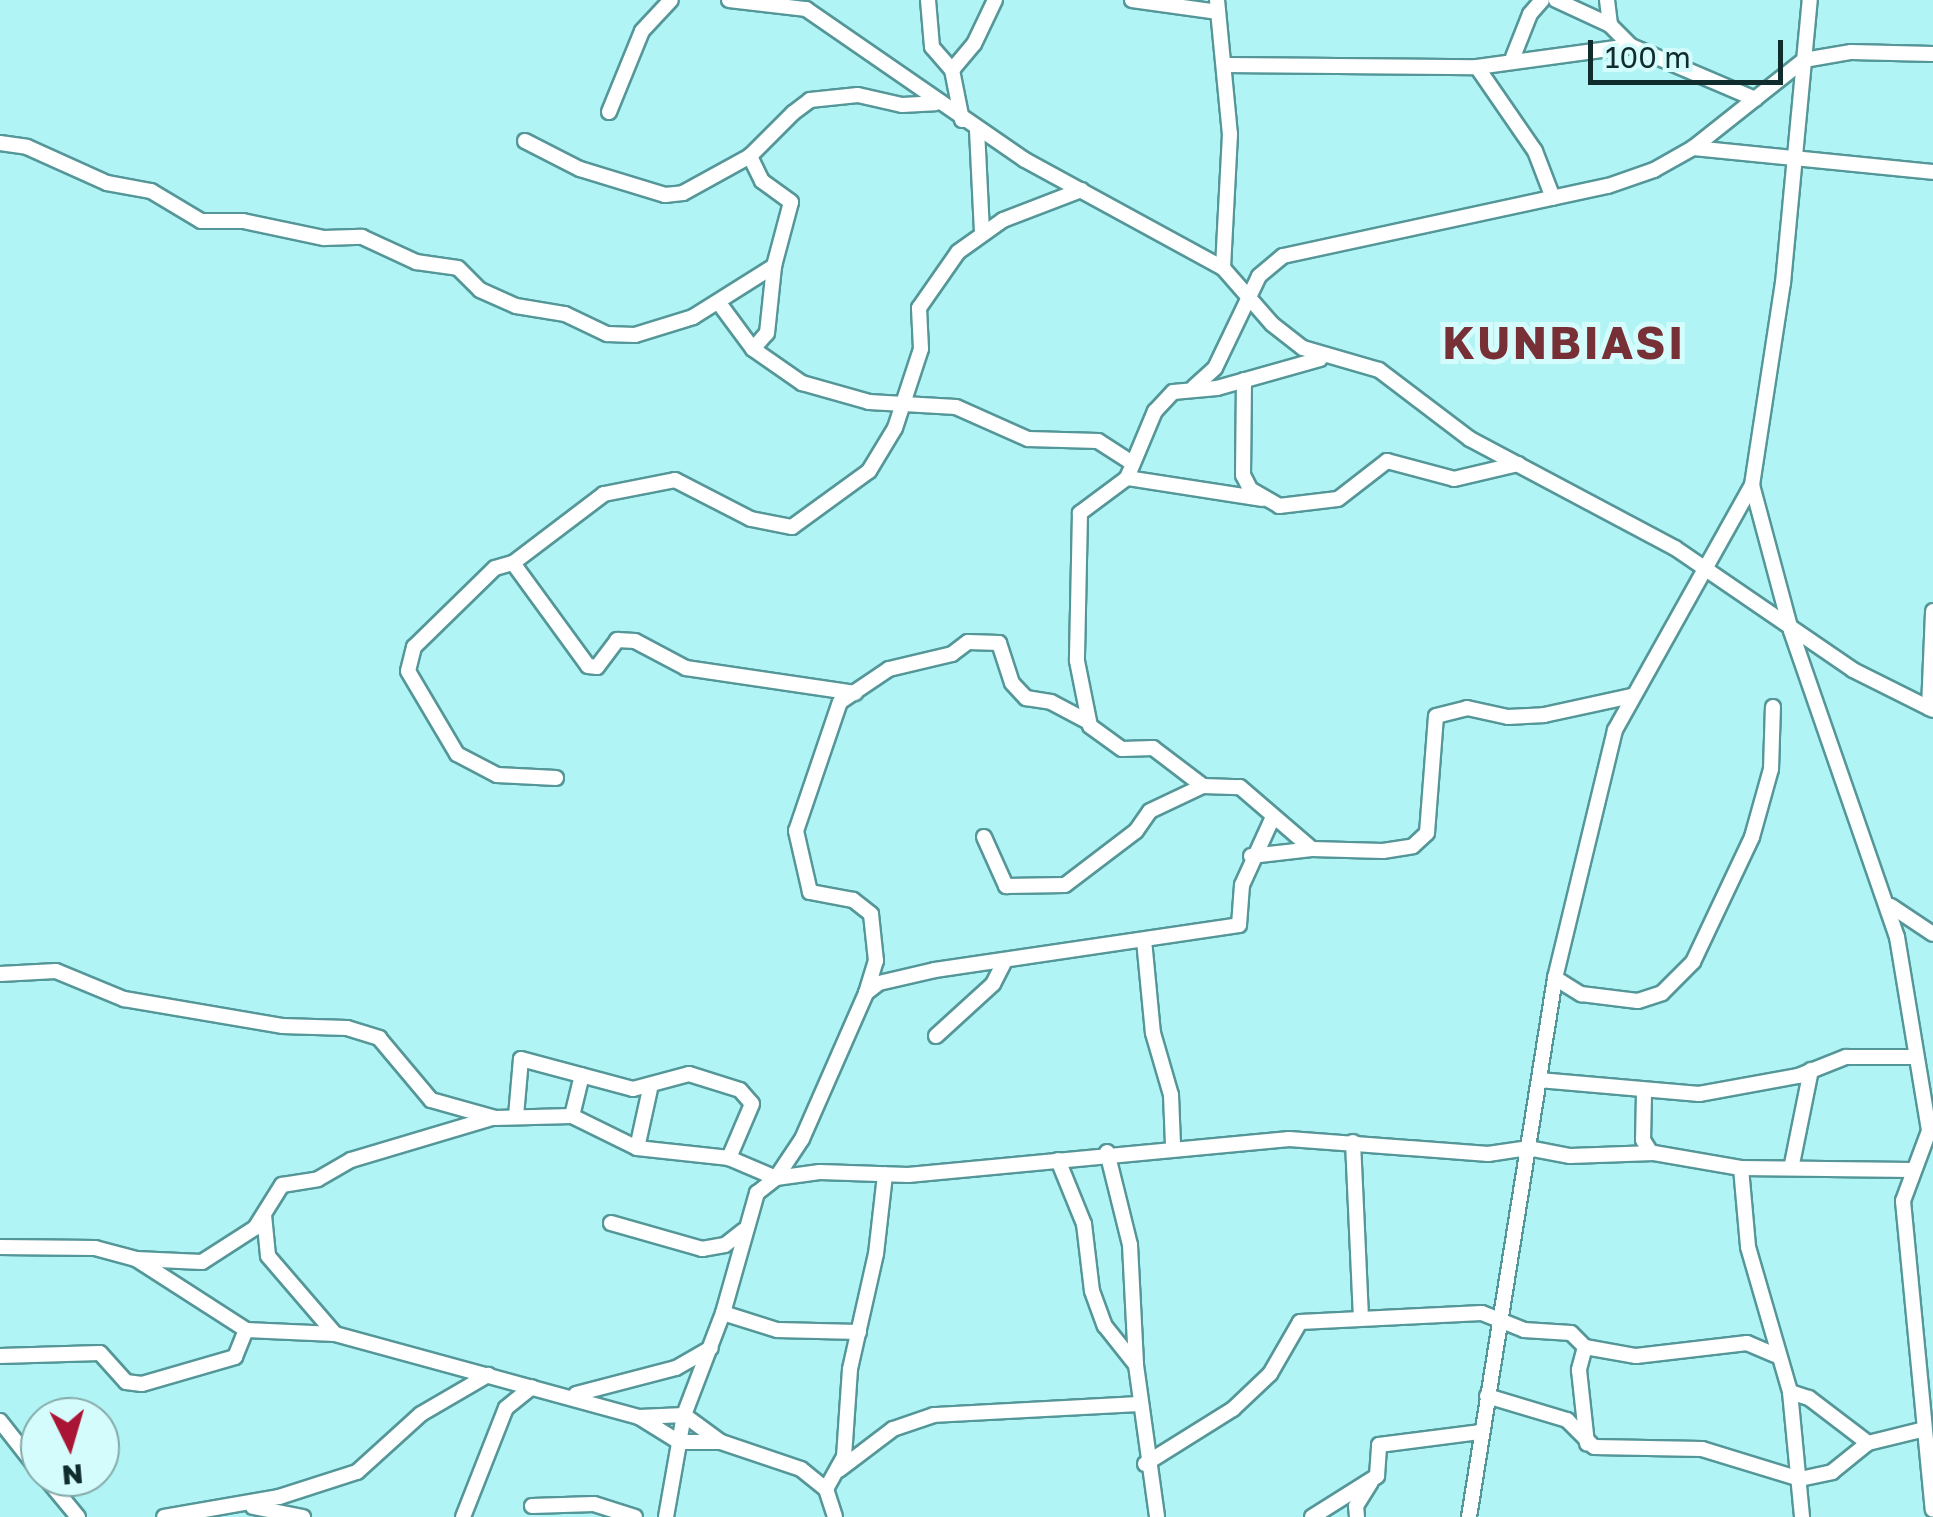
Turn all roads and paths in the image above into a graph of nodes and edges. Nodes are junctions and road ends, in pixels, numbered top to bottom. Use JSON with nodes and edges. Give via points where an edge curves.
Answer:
{"nodes":[{"id":1,"x":672,"y":0,"type":"edge"},
{"id":2,"x":729,"y":0,"type":"edge"},
{"id":3,"x":928,"y":0,"type":"edge"},
{"id":4,"x":996,"y":0,"type":"edge"},
{"id":5,"x":1132,"y":0,"type":"edge"},
{"id":6,"x":1542,"y":0,"type":"edge"},
{"id":7,"x":1556,"y":0,"type":"edge"},
{"id":8,"x":1607,"y":0,"type":"edge"},
{"id":9,"x":1810,"y":0,"type":"edge"},
{"id":10,"x":1218,"y":6,"type":"edge"},
{"id":11,"x":1610,"y":25,"type":"junction"},
{"id":12,"x":1631,"y":46,"type":"junction"},
{"id":13,"x":1933,"y":54,"type":"edge"},
{"id":14,"x":1513,"y":57,"type":"junction"},
{"id":15,"x":1804,"y":60,"type":"junction"},
{"id":16,"x":1226,"y":65,"type":"junction"},
{"id":17,"x":1477,"y":67,"type":"junction"},
{"id":18,"x":952,"y":70,"type":"junction"},
{"id":19,"x":1754,"y":99,"type":"junction"},
{"id":20,"x":936,"y":103,"type":"junction"},
{"id":21,"x":609,"y":112,"type":"dead end"},
{"id":22,"x":962,"y":120,"type":"junction"},
{"id":23,"x":977,"y":130,"type":"junction"},
{"id":24,"x":525,"y":141,"type":"dead end"},
{"id":25,"x":0,"y":143,"type":"edge"},
{"id":26,"x":1693,"y":148,"type":"junction"},
{"id":27,"x":750,"y":156,"type":"junction"},
{"id":28,"x":1795,"y":157,"type":"junction"},
{"id":29,"x":1933,"y":172,"type":"edge"},
{"id":30,"x":1081,"y":190,"type":"junction"},
{"id":31,"x":1553,"y":198,"type":"junction"},
{"id":32,"x":982,"y":232,"type":"junction"},
{"id":33,"x":774,"y":266,"type":"junction"},
{"id":34,"x":1222,"y":268,"type":"junction"},
{"id":35,"x":1246,"y":296,"type":"junction"},
{"id":36,"x":719,"y":303,"type":"junction"},
{"id":37,"x":753,"y":349,"type":"junction"},
{"id":38,"x":1330,"y":358,"type":"junction"},
{"id":39,"x":1215,"y":368,"type":"junction"},
{"id":40,"x":1239,"y":382,"type":"junction"},
{"id":41,"x":1194,"y":387,"type":"junction"},
{"id":42,"x":903,"y":406,"type":"junction"},
{"id":43,"x":1518,"y":464,"type":"junction"},
{"id":44,"x":1129,"y":471,"type":"junction"},
{"id":45,"x":1752,"y":485,"type":"junction"},
{"id":46,"x":1263,"y":499,"type":"junction"},
{"id":47,"x":514,"y":563,"type":"junction"},
{"id":48,"x":1707,"y":569,"type":"junction"},
{"id":49,"x":1933,"y":612,"type":"edge"},
{"id":50,"x":1791,"y":630,"type":"junction"},
{"id":51,"x":856,"y":694,"type":"junction"},
{"id":52,"x":1631,"y":696,"type":"junction"},
{"id":53,"x":1773,"y":708,"type":"dead end"},
{"id":54,"x":1931,"y":709,"type":"edge"},
{"id":55,"x":1086,"y":721,"type":"junction"},
{"id":56,"x":556,"y":778,"type":"dead end"},
{"id":57,"x":1203,"y":786,"type":"junction"},
{"id":58,"x":1273,"y":817,"type":"junction"},
{"id":59,"x":984,"y":837,"type":"dead end"},
{"id":60,"x":1312,"y":849,"type":"junction"},
{"id":61,"x":1251,"y":856,"type":"junction"},
{"id":62,"x":1891,"y":906,"type":"junction"},
{"id":63,"x":1933,"y":934,"type":"edge"},
{"id":64,"x":1144,"y":940,"type":"junction"},
{"id":65,"x":1004,"y":962,"type":"junction"},
{"id":66,"x":0,"y":974,"type":"edge"},
{"id":67,"x":1556,"y":978,"type":"junction"},
{"id":68,"x":866,"y":993,"type":"junction"},
{"id":69,"x":936,"y":1036,"type":"dead end"},
{"id":70,"x":1916,"y":1057,"type":"junction"},
{"id":71,"x":1811,"y":1070,"type":"junction"},
{"id":72,"x":582,"y":1075,"type":"junction"},
{"id":73,"x":1539,"y":1080,"type":"junction"},
{"id":74,"x":650,"y":1089,"type":"junction"},
{"id":75,"x":1644,"y":1094,"type":"junction"},
{"id":76,"x":516,"y":1116,"type":"junction"},
{"id":77,"x":572,"y":1116,"type":"junction"},
{"id":78,"x":495,"y":1118,"type":"junction"},
{"id":79,"x":1353,"y":1142,"type":"junction"},
{"id":80,"x":1173,"y":1145,"type":"junction"},
{"id":81,"x":637,"y":1148,"type":"junction"},
{"id":82,"x":1528,"y":1148,"type":"junction"},
{"id":83,"x":1107,"y":1152,"type":"junction"},
{"id":84,"x":1651,"y":1153,"type":"junction"},
{"id":85,"x":729,"y":1158,"type":"junction"},
{"id":86,"x":1058,"y":1160,"type":"junction"},
{"id":87,"x":1792,"y":1164,"type":"junction"},
{"id":88,"x":1741,"y":1168,"type":"junction"},
{"id":89,"x":1912,"y":1170,"type":"junction"},
{"id":90,"x":885,"y":1175,"type":"junction"},
{"id":91,"x":776,"y":1178,"type":"junction"},
{"id":92,"x":264,"y":1215,"type":"junction"},
{"id":93,"x":610,"y":1223,"type":"dead end"},
{"id":94,"x":744,"y":1230,"type":"junction"},
{"id":95,"x":0,"y":1247,"type":"edge"},
{"id":96,"x":136,"y":1259,"type":"junction"},
{"id":97,"x":724,"y":1314,"type":"junction"},
{"id":98,"x":1361,"y":1316,"type":"junction"},
{"id":99,"x":1500,"y":1323,"type":"junction"},
{"id":100,"x":246,"y":1330,"type":"junction"},
{"id":101,"x":859,"y":1332,"type":"junction"},
{"id":102,"x":335,"y":1334,"type":"junction"},
{"id":103,"x":1585,"y":1347,"type":"junction"},
{"id":104,"x":711,"y":1348,"type":"junction"},
{"id":105,"x":1775,"y":1355,"type":"junction"},
{"id":106,"x":0,"y":1356,"type":"edge"},
{"id":107,"x":1136,"y":1365,"type":"junction"},
{"id":108,"x":488,"y":1375,"type":"junction"},
{"id":109,"x":1926,"y":1378,"type":"edge"},
{"id":110,"x":532,"y":1387,"type":"junction"},
{"id":111,"x":1790,"y":1392,"type":"junction"},
{"id":112,"x":572,"y":1394,"type":"junction"},
{"id":113,"x":1487,"y":1396,"type":"junction"},
{"id":114,"x":1137,"y":1404,"type":"junction"},
{"id":115,"x":684,"y":1415,"type":"junction"},
{"id":116,"x":638,"y":1417,"type":"junction"},
{"id":117,"x":0,"y":1420,"type":"edge"},
{"id":118,"x":1922,"y":1430,"type":"junction"},
{"id":119,"x":1482,"y":1432,"type":"junction"},
{"id":120,"x":679,"y":1442,"type":"junction"},
{"id":121,"x":721,"y":1442,"type":"junction"},
{"id":122,"x":1868,"y":1443,"type":"junction"},
{"id":123,"x":1587,"y":1445,"type":"junction"},
{"id":124,"x":20,"y":1446,"type":"edge"},
{"id":125,"x":1929,"y":1460,"type":"edge"},
{"id":126,"x":1145,"y":1464,"type":"junction"},
{"id":127,"x":838,"y":1470,"type":"junction"},
{"id":128,"x":1374,"y":1479,"type":"junction"},
{"id":129,"x":1800,"y":1479,"type":"junction"},
{"id":130,"x":826,"y":1489,"type":"junction"},
{"id":131,"x":61,"y":1497,"type":"edge"},
{"id":132,"x":232,"y":1506,"type":"junction"},
{"id":133,"x":532,"y":1506,"type":"dead end"},
{"id":134,"x":1933,"y":1510,"type":"edge"},
{"id":135,"x":78,"y":1517,"type":"edge"},
{"id":136,"x":164,"y":1517,"type":"edge"},
{"id":137,"x":304,"y":1517,"type":"edge"},
{"id":138,"x":463,"y":1517,"type":"edge"},
{"id":139,"x":634,"y":1517,"type":"edge"},
{"id":140,"x":666,"y":1517,"type":"edge"},
{"id":141,"x":835,"y":1517,"type":"edge"},
{"id":142,"x":1156,"y":1517,"type":"edge"},
{"id":143,"x":1312,"y":1517,"type":"edge"},
{"id":144,"x":1357,"y":1517,"type":"edge"},
{"id":145,"x":1469,"y":1517,"type":"edge"},
{"id":146,"x":1802,"y":1517,"type":"edge"}],
"edges":[{"from":1,"to":21,"type":"street","via":[[642,31]]},
{"from":2,"to":20,"type":"street","via":[[806,10]]},
{"from":3,"to":18,"type":"street","via":[[932,47]]},
{"from":4,"to":18,"type":"street"},
{"from":5,"to":10,"type":"street"},
{"from":6,"to":14,"type":"street"},
{"from":7,"to":11,"type":"street"},
{"from":8,"to":11,"type":"street"},
{"from":9,"to":15,"type":"street"},
{"from":10,"to":16,"type":"street"},
{"from":11,"to":12,"type":"street"},
{"from":12,"to":14,"type":"street"},
{"from":12,"to":19,"type":"street"},
{"from":13,"to":15,"type":"street","via":[[1851,52]]},
{"from":14,"to":17,"type":"street"},
{"from":15,"to":19,"type":"street"},
{"from":15,"to":28,"type":"street"},
{"from":16,"to":17,"type":"street"},
{"from":16,"to":34,"type":"street","via":[[1230,191]]},
{"from":17,"to":31,"type":"street","via":[[1536,151]]},
{"from":18,"to":22,"type":"street"},
{"from":19,"to":26,"type":"street"},
{"from":20,"to":22,"type":"street"},
{"from":20,"to":27,"type":"street","via":[[902,105],[858,95],[810,100]]},
{"from":22,"to":23,"type":"street"},
{"from":23,"to":30,"type":"street"},
{"from":23,"to":32,"type":"street"},
{"from":24,"to":27,"type":"street","via":[[580,168],[666,195],[683,193]]},
{"from":25,"to":36,"type":"street","via":[[28,147],[107,183],[151,191],[201,221],[370,240],[416,262],[458,268],[480,290],[516,306],[565,314],[607,334],[664,330]]},
{"from":26,"to":28,"type":"street"},
{"from":26,"to":31,"type":"street","via":[[1608,186]]},
{"from":27,"to":33,"type":"street","via":[[762,180],[791,202]]},
{"from":28,"to":29,"type":"street"},
{"from":28,"to":45,"type":"street"},
{"from":30,"to":32,"type":"street"},
{"from":30,"to":34,"type":"street"},
{"from":31,"to":35,"type":"street","via":[[1283,256]]},
{"from":32,"to":42,"type":"street","via":[[922,299],[921,349]]},
{"from":33,"to":36,"type":"street"},
{"from":33,"to":37,"type":"street","via":[[766,332]]},
{"from":34,"to":35,"type":"street"},
{"from":35,"to":38,"type":"street","via":[[1303,348]]},
{"from":35,"to":39,"type":"street"},
{"from":36,"to":37,"type":"street"},
{"from":37,"to":42,"type":"street","via":[[802,383],[836,396]]},
{"from":38,"to":40,"type":"street","via":[[1298,360]]},
{"from":38,"to":43,"type":"street","via":[[1379,370],[1425,410]]},
{"from":39,"to":40,"type":"street"},
{"from":39,"to":41,"type":"street"},
{"from":40,"to":41,"type":"street"},
{"from":40,"to":46,"type":"street","via":[[1243,475]]},
{"from":41,"to":44,"type":"street","via":[[1173,392],[1155,411]]},
{"from":42,"to":44,"type":"street","via":[[956,407],[1028,440],[1098,442]]},
{"from":42,"to":47,"type":"street","via":[[869,471],[792,528],[751,519],[675,480],[656,480],[644,490],[604,494]]},
{"from":43,"to":46,"type":"street","via":[[1454,479],[1387,461],[1325,504],[1279,506]]},
{"from":43,"to":48,"type":"street"},
{"from":44,"to":46,"type":"street"},
{"from":44,"to":55,"type":"street","via":[[1080,513],[1078,661]]},
{"from":45,"to":48,"type":"street"},
{"from":45,"to":50,"type":"street"},
{"from":47,"to":51,"type":"street","via":[[588,666],[597,667],[617,640],[635,641],[686,668]]},
{"from":47,"to":56,"type":"street","via":[[494,568],[461,596],[414,647],[408,671],[457,754],[496,775]]},
{"from":48,"to":50,"type":"street"},
{"from":48,"to":52,"type":"street"},
{"from":49,"to":54,"type":"street"},
{"from":50,"to":54,"type":"street"},
{"from":50,"to":62,"type":"street"},
{"from":51,"to":55,"type":"street","via":[[888,669],[952,654],[968,642],[999,643],[1012,683],[1026,698],[1051,702]]},
{"from":51,"to":68,"type":"street","via":[[840,702],[796,831],[810,892],[853,900],[872,914],[876,961]]},
{"from":52,"to":60,"type":"street","via":[[1544,715],[1508,717],[1467,708],[1436,716],[1436,765],[1426,786],[1430,822],[1422,841],[1403,850]]},
{"from":52,"to":67,"type":"street","via":[[1595,805]]},
{"from":53,"to":67,"type":"street","via":[[1771,769],[1752,837],[1693,962],[1662,993],[1638,1002],[1580,994]]},
{"from":55,"to":57,"type":"street","via":[[1122,749],[1153,748]]},
{"from":57,"to":58,"type":"street","via":[[1240,786]]},
{"from":57,"to":59,"type":"street","via":[[1150,811],[1136,831],[1065,885],[1006,886]]},
{"from":58,"to":60,"type":"street"},
{"from":58,"to":61,"type":"street"},
{"from":60,"to":61,"type":"street"},
{"from":61,"to":64,"type":"street","via":[[1239,924]]},
{"from":62,"to":63,"type":"street"},
{"from":62,"to":70,"type":"street"},
{"from":64,"to":65,"type":"street"},
{"from":64,"to":80,"type":"street"},
{"from":65,"to":68,"type":"street","via":[[916,974]]},
{"from":65,"to":69,"type":"street","via":[[993,984]]},
{"from":66,"to":78,"type":"street","via":[[56,971],[124,999],[282,1026],[347,1028],[379,1038],[431,1100]]},
{"from":67,"to":73,"type":"street"},
{"from":68,"to":91,"type":"street","via":[[813,1116]]},
{"from":70,"to":71,"type":"street","via":[[1846,1057]]},
{"from":70,"to":89,"type":"street","via":[[1928,1131]]},
{"from":71,"to":75,"type":"street","via":[[1699,1094]]},
{"from":71,"to":87,"type":"street"},
{"from":72,"to":74,"type":"street"},
{"from":72,"to":76,"type":"street","via":[[520,1060]]},
{"from":72,"to":77,"type":"street"},
{"from":73,"to":75,"type":"street"},
{"from":73,"to":82,"type":"street"},
{"from":74,"to":81,"type":"street"},
{"from":74,"to":85,"type":"street","via":[[690,1074],[740,1090],[752,1104]]},
{"from":75,"to":84,"type":"street","via":[[1644,1140]]},
{"from":76,"to":77,"type":"street"},
{"from":76,"to":78,"type":"street"},
{"from":77,"to":81,"type":"street"},
{"from":78,"to":92,"type":"street","via":[[351,1160],[318,1179],[282,1185]]},
{"from":79,"to":80,"type":"street"},
{"from":79,"to":82,"type":"street","via":[[1488,1154]]},
{"from":79,"to":98,"type":"street"},
{"from":80,"to":83,"type":"street"},
{"from":81,"to":85,"type":"street"},
{"from":82,"to":84,"type":"street","via":[[1570,1156]]},
{"from":82,"to":99,"type":"street"},
{"from":83,"to":86,"type":"street"},
{"from":83,"to":107,"type":"street","via":[[1130,1245]]},
{"from":84,"to":88,"type":"street"},
{"from":85,"to":91,"type":"street"},
{"from":86,"to":90,"type":"street"},
{"from":86,"to":107,"type":"street","via":[[1084,1224],[1092,1291],[1105,1326]]},
{"from":87,"to":88,"type":"street"},
{"from":87,"to":89,"type":"street"},
{"from":88,"to":105,"type":"street","via":[[1748,1247]]},
{"from":89,"to":109,"type":"street","via":[[1903,1201]]},
{"from":90,"to":91,"type":"street"},
{"from":90,"to":101,"type":"street"},
{"from":91,"to":94,"type":"street","via":[[756,1193]]},
{"from":92,"to":96,"type":"street","via":[[243,1239],[202,1262]]},
{"from":92,"to":102,"type":"street","via":[[268,1256]]},
{"from":93,"to":94,"type":"street","via":[[702,1249],[725,1245]]},
{"from":94,"to":97,"type":"street"},
{"from":95,"to":96,"type":"street","via":[[95,1248]]},
{"from":96,"to":100,"type":"street"},
{"from":97,"to":101,"type":"street","via":[[777,1330]]},
{"from":97,"to":104,"type":"street"},
{"from":98,"to":99,"type":"street","via":[[1482,1313]]},
{"from":98,"to":126,"type":"street","via":[[1300,1322],[1270,1374],[1233,1409]]},
{"from":99,"to":103,"type":"street","via":[[1571,1333]]},
{"from":99,"to":113,"type":"street"},
{"from":100,"to":102,"type":"street"},
{"from":100,"to":106,"type":"street","via":[[235,1357],[142,1384],[126,1382],[100,1352]]},
{"from":101,"to":127,"type":"street"},
{"from":102,"to":108,"type":"street"},
{"from":103,"to":105,"type":"street","via":[[1636,1356],[1747,1342]]},
{"from":103,"to":123,"type":"street","via":[[1579,1370]]},
{"from":104,"to":112,"type":"street","via":[[676,1368]]},
{"from":104,"to":115,"type":"street"},
{"from":105,"to":111,"type":"street"},
{"from":107,"to":114,"type":"street"},
{"from":108,"to":110,"type":"street"},
{"from":108,"to":132,"type":"street","via":[[421,1414],[357,1472]]},
{"from":109,"to":118,"type":"street"},
{"from":110,"to":112,"type":"street"},
{"from":110,"to":138,"type":"street","via":[[506,1408]]},
{"from":111,"to":122,"type":"street","via":[[1809,1398]]},
{"from":111,"to":129,"type":"street"},
{"from":112,"to":116,"type":"street"},
{"from":113,"to":119,"type":"street"},
{"from":113,"to":123,"type":"street","via":[[1567,1420]]},
{"from":114,"to":126,"type":"street"},
{"from":114,"to":127,"type":"street","via":[[934,1415],[893,1430]]},
{"from":115,"to":116,"type":"street"},
{"from":115,"to":120,"type":"street"},
{"from":115,"to":121,"type":"street"},
{"from":116,"to":120,"type":"street"},
{"from":117,"to":124,"type":"street"},
{"from":118,"to":122,"type":"street"},
{"from":118,"to":125,"type":"street"},
{"from":119,"to":128,"type":"street","via":[[1379,1445]]},
{"from":119,"to":145,"type":"street"},
{"from":120,"to":121,"type":"street"},
{"from":120,"to":140,"type":"street"},
{"from":121,"to":130,"type":"street","via":[[802,1469]]},
{"from":122,"to":129,"type":"street","via":[[1832,1472]]},
{"from":123,"to":129,"type":"street","via":[[1702,1450]]},
{"from":125,"to":134,"type":"street"},
{"from":126,"to":142,"type":"street"},
{"from":127,"to":130,"type":"street"},
{"from":128,"to":143,"type":"street"},
{"from":128,"to":144,"type":"street","via":[[1356,1506]]},
{"from":129,"to":146,"type":"street"},
{"from":130,"to":141,"type":"street"},
{"from":131,"to":135,"type":"street"},
{"from":132,"to":136,"type":"street"},
{"from":132,"to":137,"type":"street"},
{"from":133,"to":139,"type":"street","via":[[594,1504]]}]}
